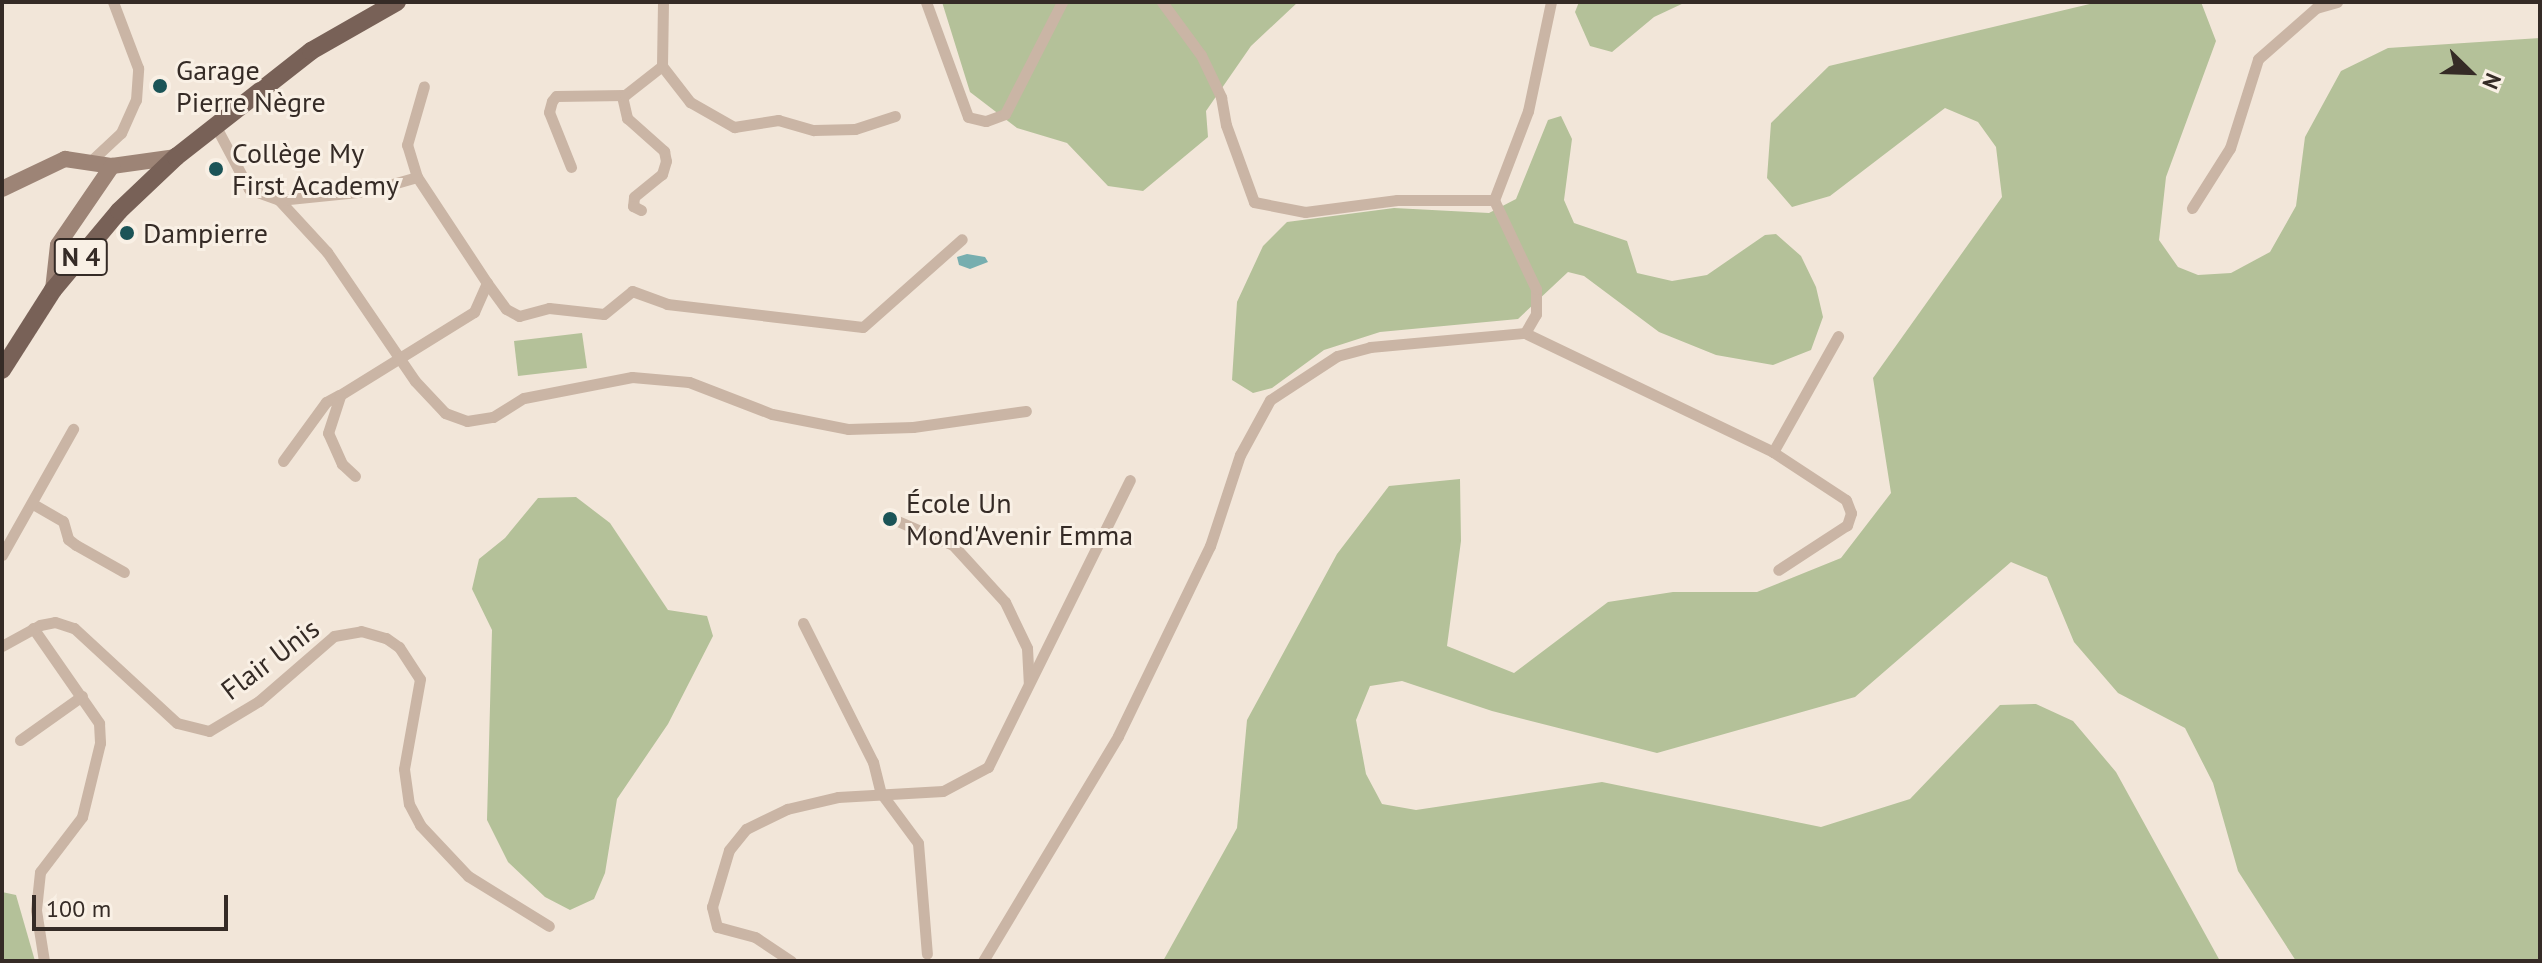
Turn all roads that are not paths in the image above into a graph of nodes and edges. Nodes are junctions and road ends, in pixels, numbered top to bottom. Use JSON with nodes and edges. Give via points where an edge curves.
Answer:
{"nodes":[{"id":1,"x":113,"y":2,"type":"edge"},
{"id":2,"x":397,"y":2,"type":"edge"},
{"id":3,"x":663,"y":2,"type":"edge"},
{"id":4,"x":926,"y":2,"type":"edge"},
{"id":5,"x":1062,"y":2,"type":"edge"},
{"id":6,"x":1162,"y":2,"type":"edge"},
{"id":7,"x":1551,"y":2,"type":"edge"},
{"id":8,"x":2337,"y":2,"type":"edge"},
{"id":9,"x":662,"y":66,"type":"junction"},
{"id":10,"x":424,"y":86,"type":"dead end"},
{"id":11,"x":622,"y":96,"type":"junction"},
{"id":12,"x":895,"y":116,"type":"dead end"},
{"id":13,"x":215,"y":125,"type":"junction"},
{"id":14,"x":176,"y":157,"type":"junction"},
{"id":15,"x":93,"y":159,"type":"junction"},
{"id":16,"x":112,"y":166,"type":"junction"},
{"id":17,"x":571,"y":167,"type":"dead end"},
{"id":18,"x":417,"y":177,"type":"junction"},
{"id":19,"x":2,"y":189,"type":"edge"},
{"id":20,"x":279,"y":200,"type":"junction"},
{"id":21,"x":1494,"y":200,"type":"junction"},
{"id":22,"x":2192,"y":208,"type":"dead end"},
{"id":23,"x":641,"y":210,"type":"dead end"},
{"id":24,"x":962,"y":239,"type":"dead end"},
{"id":25,"x":487,"y":283,"type":"junction"},
{"id":26,"x":53,"y":290,"type":"junction"},
{"id":27,"x":1525,"y":333,"type":"junction"},
{"id":28,"x":1838,"y":336,"type":"dead end"},
{"id":29,"x":402,"y":358,"type":"junction"},
{"id":30,"x":2,"y":370,"type":"edge"},
{"id":31,"x":340,"y":395,"type":"junction"},
{"id":32,"x":1026,"y":411,"type":"dead end"},
{"id":33,"x":73,"y":429,"type":"dead end"},
{"id":34,"x":1773,"y":452,"type":"junction"},
{"id":35,"x":283,"y":461,"type":"dead end"},
{"id":36,"x":355,"y":476,"type":"dead end"},
{"id":37,"x":1130,"y":480,"type":"dead end"},
{"id":38,"x":33,"y":504,"type":"junction"},
{"id":39,"x":886,"y":516,"type":"dead end"},
{"id":40,"x":2,"y":555,"type":"edge"},
{"id":41,"x":1778,"y":570,"type":"dead end"},
{"id":42,"x":124,"y":572,"type":"dead end"},
{"id":43,"x":803,"y":623,"type":"dead end"},
{"id":44,"x":33,"y":628,"type":"junction"},
{"id":45,"x":2,"y":646,"type":"edge"},
{"id":46,"x":1029,"y":687,"type":"junction"},
{"id":47,"x":82,"y":696,"type":"junction"},
{"id":48,"x":20,"y":740,"type":"dead end"},
{"id":49,"x":881,"y":793,"type":"junction"},
{"id":50,"x":549,"y":926,"type":"dead end"},
{"id":51,"x":927,"y":954,"type":"dead end"},
{"id":52,"x":44,"y":961,"type":"edge"},
{"id":53,"x":791,"y":961,"type":"edge"},
{"id":54,"x":983,"y":961,"type":"edge"}],
"edges":[{"from":1,"to":15,"type":"street","via":[[130,33],[138,68],[136,100],[121,133]]},
{"from":2,"to":13,"type":"main road","number":"N 4","via":[[311,51]]},
{"from":3,"to":9,"type":"street"},
{"from":4,"to":5,"type":"street","via":[[968,117],[986,121],[1005,114]]},
{"from":6,"to":21,"type":"street","via":[[1201,55],[1221,97],[1254,202],[1305,212],[1397,200]]},
{"from":7,"to":21,"type":"street","via":[[1528,111]]},
{"from":8,"to":22,"type":"street","via":[[2316,8],[2258,59],[2230,148]]},
{"from":9,"to":11,"type":"street"},
{"from":9,"to":12,"type":"street","via":[[690,102],[734,127],[778,120],[814,130],[855,129]]},
{"from":10,"to":18,"type":"street","via":[[407,145]]},
{"from":11,"to":17,"type":"street","via":[[564,95],[552,101],[549,112]]},
{"from":11,"to":23,"type":"street","via":[[627,118],[664,151],[666,161],[662,174],[634,197],[633,206]]},
{"from":13,"to":14,"type":"main road","number":"N 4"},
{"from":13,"to":20,"type":"street","via":[[249,189]]},
{"from":14,"to":16,"type":"street"},
{"from":14,"to":26,"type":"main road","number":"N 4","via":[[119,211]]},
{"from":15,"to":16,"type":"street"},
{"from":15,"to":19,"type":"street","via":[[65,159]]},
{"from":16,"to":26,"type":"street","via":[[58,245]]},
{"from":18,"to":20,"type":"street","via":[[368,191]]},
{"from":18,"to":25,"type":"street"},
{"from":20,"to":29,"type":"street","via":[[327,252]]},
{"from":21,"to":27,"type":"street","via":[[1536,289],[1536,314]]},
{"from":24,"to":25,"type":"street","via":[[863,327],[667,304],[632,291],[604,314],[549,308],[519,316],[506,309]]},
{"from":25,"to":29,"type":"street","via":[[474,312]]},
{"from":26,"to":30,"type":"main road","number":"N 4"},
{"from":27,"to":34,"type":"street"},
{"from":27,"to":54,"type":"street","via":[[1370,347],[1337,356],[1270,400],[1240,455],[1210,546],[1118,736]]},
{"from":28,"to":34,"type":"street"},
{"from":29,"to":31,"type":"street"},
{"from":29,"to":32,"type":"street","via":[[445,413],[467,421],[493,417],[524,398],[632,377],[689,382],[772,414],[848,429],[913,427]]},
{"from":31,"to":35,"type":"street","via":[[326,402]]},
{"from":31,"to":36,"type":"street","via":[[328,433],[334,453]]},
{"from":33,"to":38,"type":"street"},
{"from":34,"to":41,"type":"street","via":[[1846,500],[1851,513],[1847,525]]},
{"from":37,"to":46,"type":"street"},
{"from":38,"to":40,"type":"street"},
{"from":38,"to":42,"type":"street","via":[[63,521],[68,539],[76,545]]},
{"from":39,"to":46,"type":"street","via":[[953,545],[1005,602],[1027,648]]},
{"from":43,"to":49,"type":"street","via":[[873,762]]},
{"from":44,"to":45,"type":"street","name":"Flair Unis"},
{"from":44,"to":47,"type":"street"},
{"from":44,"to":50,"type":"street","name":"Flair Unis","via":[[55,622],[74,628],[177,723],[200,730],[223,724],[259,701],[334,636],[361,631],[386,638],[399,647],[420,679],[404,769],[409,804],[420,825],[468,876]]},
{"from":46,"to":49,"type":"street","via":[[1002,748],[976,778],[943,791]]},
{"from":47,"to":48,"type":"street"},
{"from":47,"to":52,"type":"street","via":[[99,723],[100,743],[82,817],[40,872],[36,910]]},
{"from":49,"to":51,"type":"street","via":[[918,843]]},
{"from":49,"to":53,"type":"street","via":[[787,809],[746,829],[729,850],[712,907],[717,927],[755,937]]}]}
